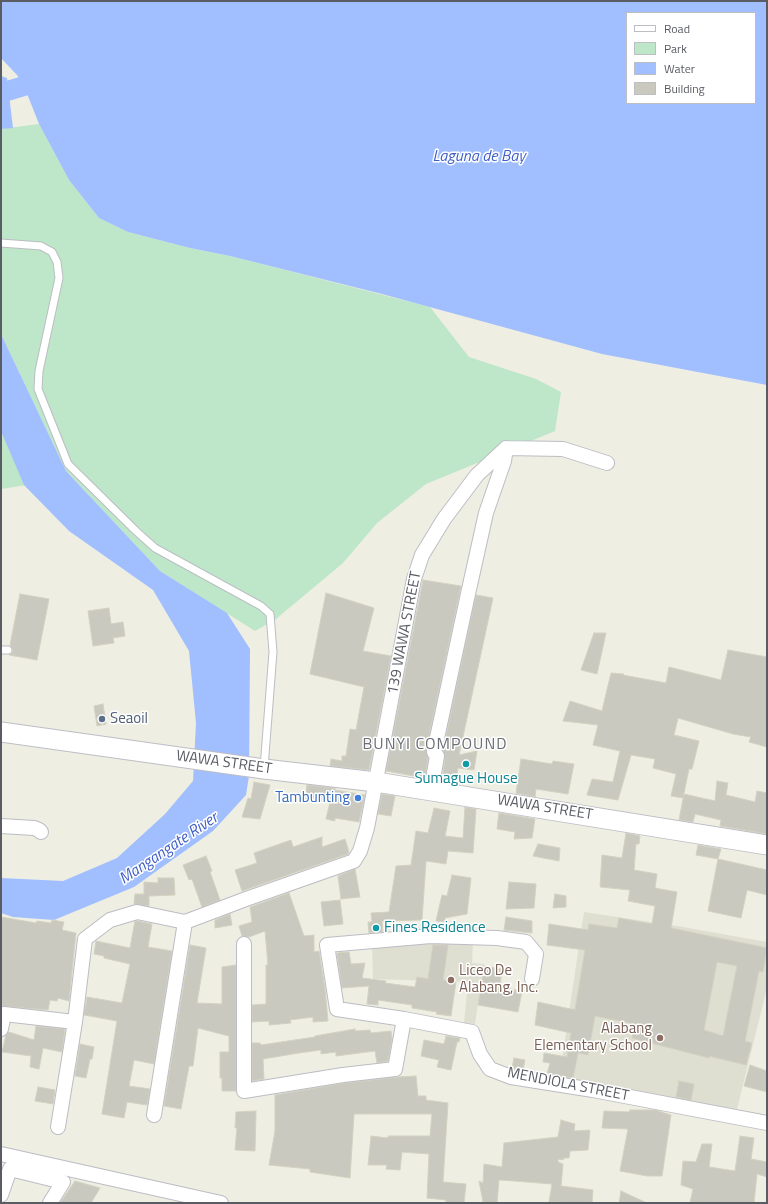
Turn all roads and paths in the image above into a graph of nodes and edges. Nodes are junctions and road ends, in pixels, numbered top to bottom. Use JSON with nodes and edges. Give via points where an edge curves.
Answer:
{"nodes":[{"id":1,"x":1,"y":243,"type":"edge"},
{"id":2,"x":506,"y":448,"type":"junction"},
{"id":3,"x":607,"y":462,"type":"dead end"},
{"id":4,"x":1,"y":732,"type":"edge"},
{"id":5,"x":260,"y":768,"type":"junction"},
{"id":6,"x":376,"y":782,"type":"junction"},
{"id":7,"x":430,"y":790,"type":"junction"},
{"id":8,"x":1,"y":826,"type":"edge"},
{"id":9,"x":41,"y":832,"type":"dead end"},
{"id":10,"x":767,"y":845,"type":"edge"},
{"id":11,"x":185,"y":922,"type":"junction"},
{"id":12,"x":244,"y":944,"type":"dead end"},
{"id":13,"x":532,"y":979,"type":"dead end"},
{"id":14,"x":404,"y":1019,"type":"junction"},
{"id":15,"x":74,"y":1022,"type":"junction"},
{"id":16,"x":1,"y":1029,"type":"edge"},
{"id":17,"x":154,"y":1115,"type":"dead end"},
{"id":18,"x":767,"y":1123,"type":"edge"},
{"id":19,"x":58,"y":1127,"type":"dead end"},
{"id":20,"x":1,"y":1154,"type":"edge"},
{"id":21,"x":1,"y":1195,"type":"edge"},
{"id":22,"x":50,"y":1203,"type":"edge"},
{"id":23,"x":221,"y":1203,"type":"edge"}],
"edges":[{"from":1,"to":5,"type":"lane","via":[[40,246],[52,252],[57,262],[59,278],[39,371],[38,389],[68,464],[155,548],[261,606],[270,614],[273,652]]},
{"from":2,"to":3,"type":"street","via":[[563,449]]},
{"from":2,"to":6,"type":"street","name":"139 WAWA STREET","via":[[477,475],[422,555],[414,579]]},
{"from":2,"to":7,"type":"street","via":[[486,513],[434,752],[437,756]]},
{"from":4,"to":5,"type":"main road","name":"WAWA STREET"},
{"from":5,"to":6,"type":"main road","name":"WAWA STREET"},
{"from":6,"to":7,"type":"main road","name":"WAWA STREET"},
{"from":6,"to":11,"type":"street","name":"139 WAWA STREET","via":[[367,828],[354,862]]},
{"from":7,"to":10,"type":"main road","name":"WAWA STREET"},
{"from":8,"to":9,"type":"street","via":[[34,828]]},
{"from":11,"to":15,"type":"street","via":[[137,912],[110,920],[85,938]]},
{"from":11,"to":17,"type":"street"},
{"from":12,"to":14,"type":"street","via":[[244,1091],[395,1069]]},
{"from":13,"to":14,"type":"street","name":"MENDIOLA STREET","via":[[536,954],[526,942],[497,938],[431,936],[327,945],[337,1009]]},
{"from":14,"to":18,"type":"street","name":"MENDIOLA STREET","via":[[472,1032],[480,1054],[490,1069],[511,1077]]},
{"from":15,"to":16,"type":"street","via":[[4,1014]]},
{"from":15,"to":19,"type":"street"},
{"from":20,"to":23,"type":"street"},
{"from":21,"to":22,"type":"street","via":[[10,1169],[63,1182]]}]}
